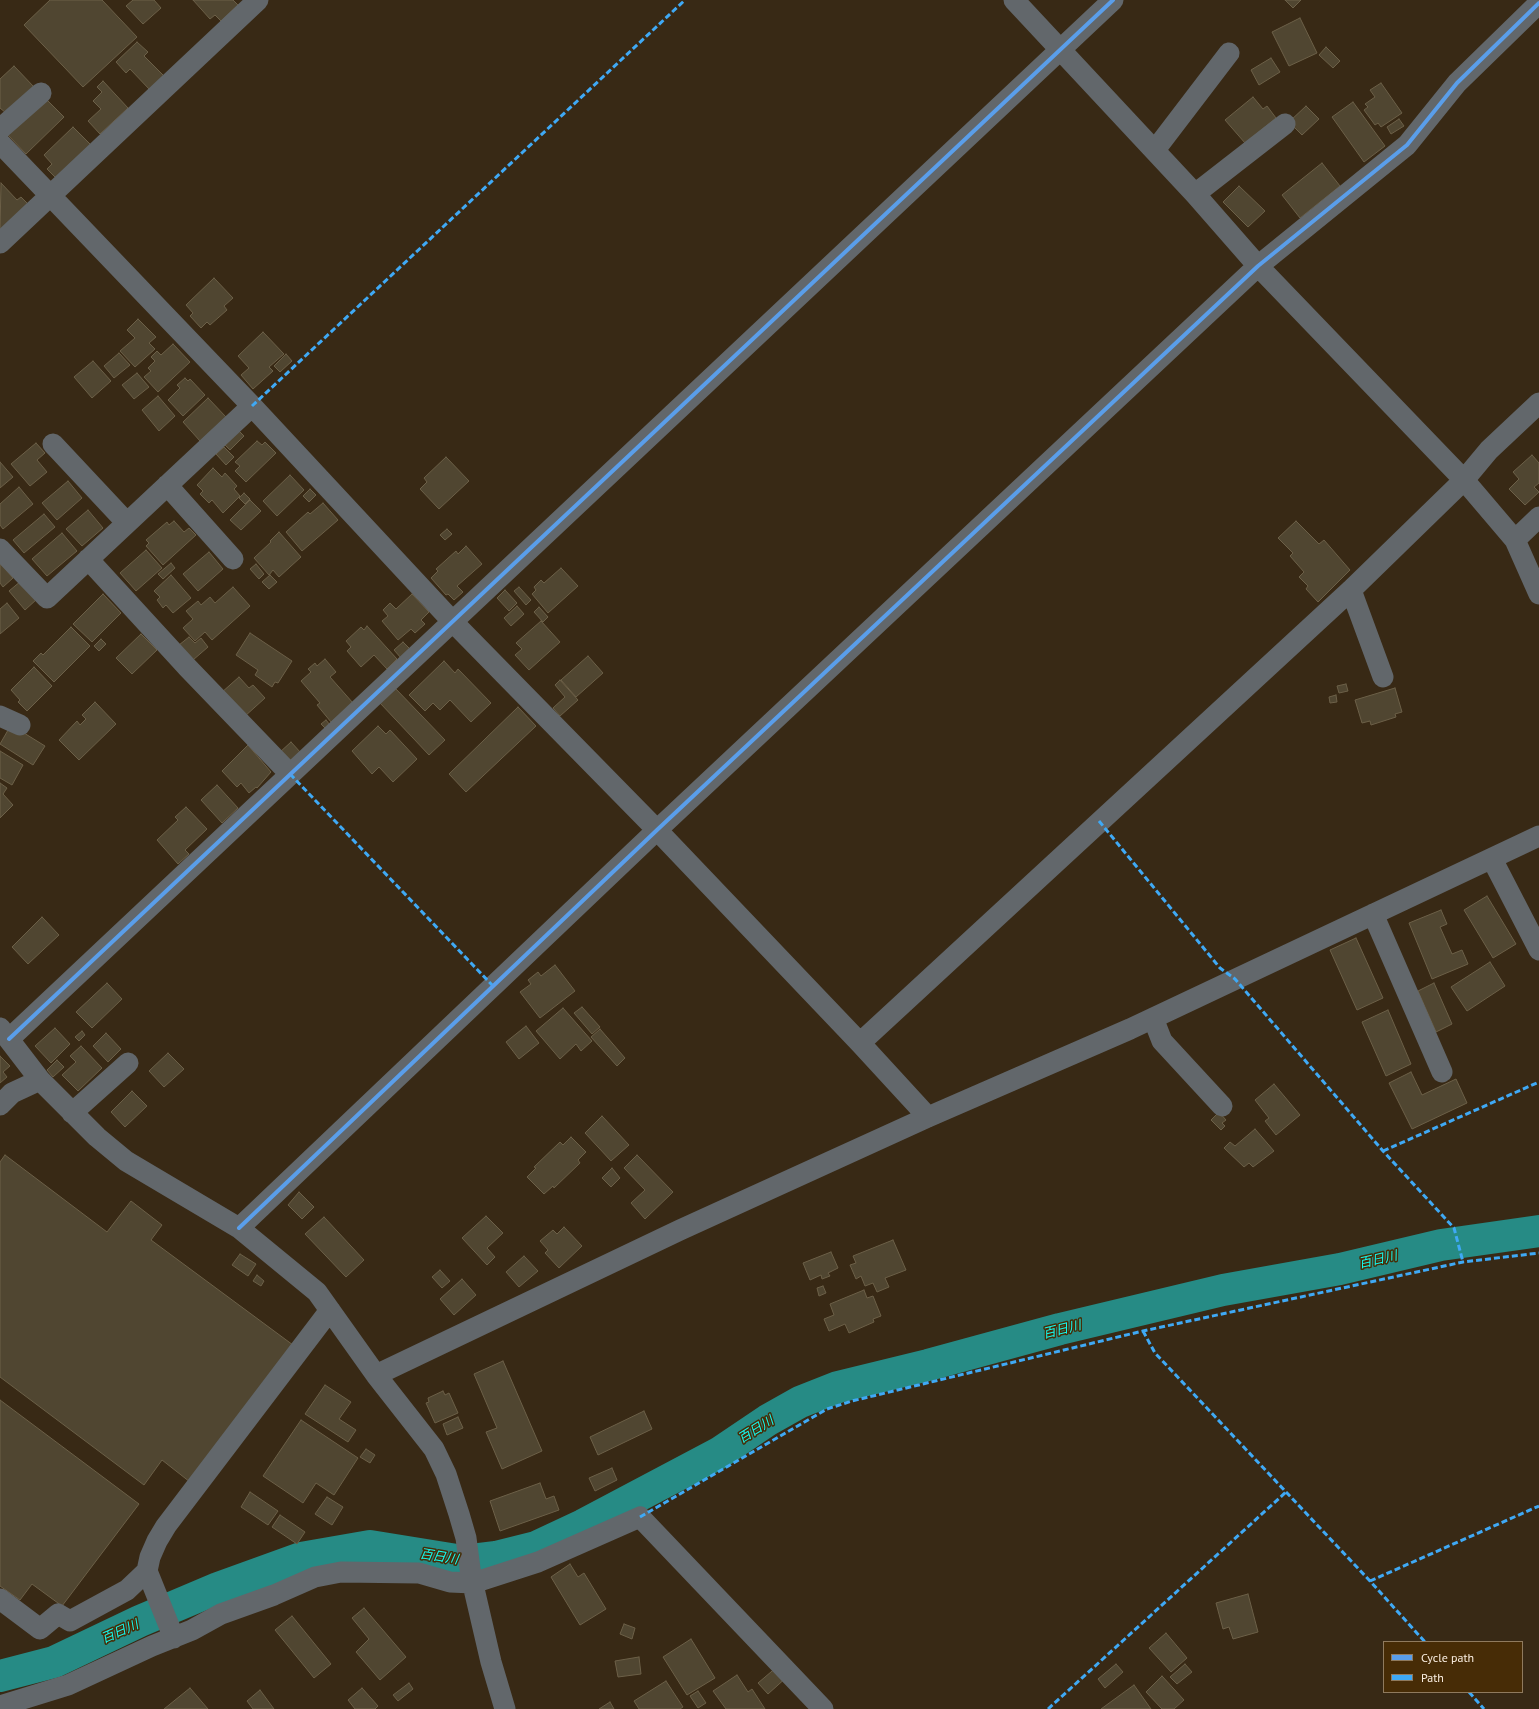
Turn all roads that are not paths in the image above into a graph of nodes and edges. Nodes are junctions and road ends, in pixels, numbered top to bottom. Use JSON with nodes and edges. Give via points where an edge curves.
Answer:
{"nodes":[{"id":1,"x":258,"y":0,"type":"edge"},
{"id":2,"x":1014,"y":0,"type":"edge"},
{"id":3,"x":1113,"y":0,"type":"edge"},
{"id":4,"x":1539,"y":3,"type":"edge"},
{"id":5,"x":1061,"y":49,"type":"junction"},
{"id":6,"x":1229,"y":54,"type":"dead end"},
{"id":7,"x":41,"y":93,"type":"dead end"},
{"id":8,"x":1284,"y":124,"type":"dead end"},
{"id":9,"x":0,"y":129,"type":"edge"},
{"id":10,"x":0,"y":143,"type":"edge"},
{"id":11,"x":1156,"y":150,"type":"junction"},
{"id":12,"x":1195,"y":194,"type":"junction"},
{"id":13,"x":50,"y":196,"type":"junction"},
{"id":14,"x":0,"y":243,"type":"edge"},
{"id":15,"x":1258,"y":266,"type":"junction"},
{"id":16,"x":1539,"y":404,"type":"edge"},
{"id":17,"x":252,"y":406,"type":"junction"},
{"id":18,"x":53,"y":444,"type":"dead end"},
{"id":19,"x":1464,"y":480,"type":"junction"},
{"id":20,"x":168,"y":485,"type":"junction"},
{"id":21,"x":1539,"y":517,"type":"edge"},
{"id":22,"x":127,"y":523,"type":"junction"},
{"id":23,"x":1515,"y":540,"type":"junction"},
{"id":24,"x":0,"y":549,"type":"edge"},
{"id":25,"x":88,"y":559,"type":"junction"},
{"id":26,"x":233,"y":559,"type":"dead end"},
{"id":27,"x":1351,"y":590,"type":"junction"},
{"id":28,"x":1539,"y":594,"type":"edge"},
{"id":29,"x":453,"y":622,"type":"junction"},
{"id":30,"x":1384,"y":677,"type":"dead end"},
{"id":31,"x":0,"y":716,"type":"edge"},
{"id":32,"x":20,"y":725,"type":"dead end"},
{"id":33,"x":290,"y":774,"type":"junction"},
{"id":34,"x":657,"y":830,"type":"junction"},
{"id":35,"x":1539,"y":836,"type":"edge"},
{"id":36,"x":1492,"y":859,"type":"junction"},
{"id":37,"x":1373,"y":914,"type":"junction"},
{"id":38,"x":1539,"y":950,"type":"edge"},
{"id":39,"x":1153,"y":1018,"type":"junction"},
{"id":40,"x":5,"y":1034,"type":"edge"},
{"id":41,"x":860,"y":1043,"type":"junction"},
{"id":42,"x":128,"y":1063,"type":"dead end"},
{"id":43,"x":1442,"y":1072,"type":"dead end"},
{"id":44,"x":40,"y":1080,"type":"junction"},
{"id":45,"x":0,"y":1105,"type":"edge"},
{"id":46,"x":1222,"y":1106,"type":"dead end"},
{"id":47,"x":72,"y":1113,"type":"junction"},
{"id":48,"x":928,"y":1117,"type":"junction"},
{"id":49,"x":240,"y":1228,"type":"junction"},
{"id":50,"x":330,"y":1310,"type":"junction"},
{"id":51,"x":376,"y":1375,"type":"junction"},
{"id":52,"x":148,"y":1571,"type":"junction"},
{"id":53,"x":472,"y":1580,"type":"junction"},
{"id":54,"x":0,"y":1599,"type":"edge"},
{"id":55,"x":174,"y":1638,"type":"junction"},
{"id":56,"x":0,"y":1706,"type":"edge"},
{"id":57,"x":505,"y":1709,"type":"edge"},
{"id":58,"x":823,"y":1709,"type":"edge"}],
"edges":[{"from":1,"to":13,"type":"street"},
{"from":2,"to":5,"type":"street"},
{"from":3,"to":5,"type":"street"},
{"from":4,"to":15,"type":"street","via":[[1456,83],[1407,145]]},
{"from":5,"to":11,"type":"street"},
{"from":5,"to":29,"type":"street"},
{"from":6,"to":11,"type":"street"},
{"from":7,"to":9,"type":"street"},
{"from":8,"to":12,"type":"street"},
{"from":10,"to":13,"type":"street"},
{"from":11,"to":12,"type":"street"},
{"from":12,"to":15,"type":"street"},
{"from":13,"to":14,"type":"street"},
{"from":13,"to":17,"type":"street"},
{"from":15,"to":19,"type":"street"},
{"from":15,"to":34,"type":"street"},
{"from":16,"to":19,"type":"street","via":[[1488,450]]},
{"from":17,"to":20,"type":"street"},
{"from":17,"to":29,"type":"street"},
{"from":18,"to":22,"type":"street"},
{"from":19,"to":23,"type":"street"},
{"from":19,"to":27,"type":"street"},
{"from":20,"to":22,"type":"street"},
{"from":20,"to":26,"type":"street"},
{"from":21,"to":23,"type":"street"},
{"from":22,"to":25,"type":"street"},
{"from":23,"to":28,"type":"street"},
{"from":24,"to":25,"type":"street","via":[[47,598]]},
{"from":25,"to":33,"type":"street"},
{"from":27,"to":30,"type":"street"},
{"from":27,"to":41,"type":"street"},
{"from":29,"to":33,"type":"street"},
{"from":29,"to":34,"type":"street"},
{"from":31,"to":32,"type":"street"},
{"from":33,"to":40,"type":"street"},
{"from":34,"to":41,"type":"street"},
{"from":34,"to":49,"type":"street"},
{"from":35,"to":36,"type":"street"},
{"from":36,"to":37,"type":"street"},
{"from":36,"to":38,"type":"street"},
{"from":37,"to":39,"type":"street"},
{"from":37,"to":43,"type":"street"},
{"from":39,"to":46,"type":"street","via":[[1162,1041]]},
{"from":39,"to":48,"type":"street"},
{"from":40,"to":44,"type":"street"},
{"from":41,"to":48,"type":"street"},
{"from":42,"to":47,"type":"street"},
{"from":44,"to":45,"type":"street","via":[[12,1093]]},
{"from":44,"to":47,"type":"street"},
{"from":47,"to":49,"type":"street","via":[[126,1161]]},
{"from":48,"to":51,"type":"street","via":[[680,1230]]},
{"from":49,"to":50,"type":"street","via":[[317,1292]]},
{"from":50,"to":51,"type":"street"},
{"from":50,"to":52,"type":"street","via":[[166,1526],[153,1551]]},
{"from":51,"to":53,"type":"street","via":[[434,1449],[446,1474],[466,1538]]},
{"from":52,"to":54,"type":"street","via":[[127,1590],[70,1621],[58,1614],[40,1629]]},
{"from":52,"to":55,"type":"street"},
{"from":53,"to":55,"type":"street","via":[[450,1582],[419,1573],[341,1572],[315,1577],[221,1614]]},
{"from":53,"to":57,"type":"street"},
{"from":53,"to":58,"type":"street","via":[[538,1562],[640,1517]]},
{"from":55,"to":56,"type":"street","via":[[68,1685]]}]}
